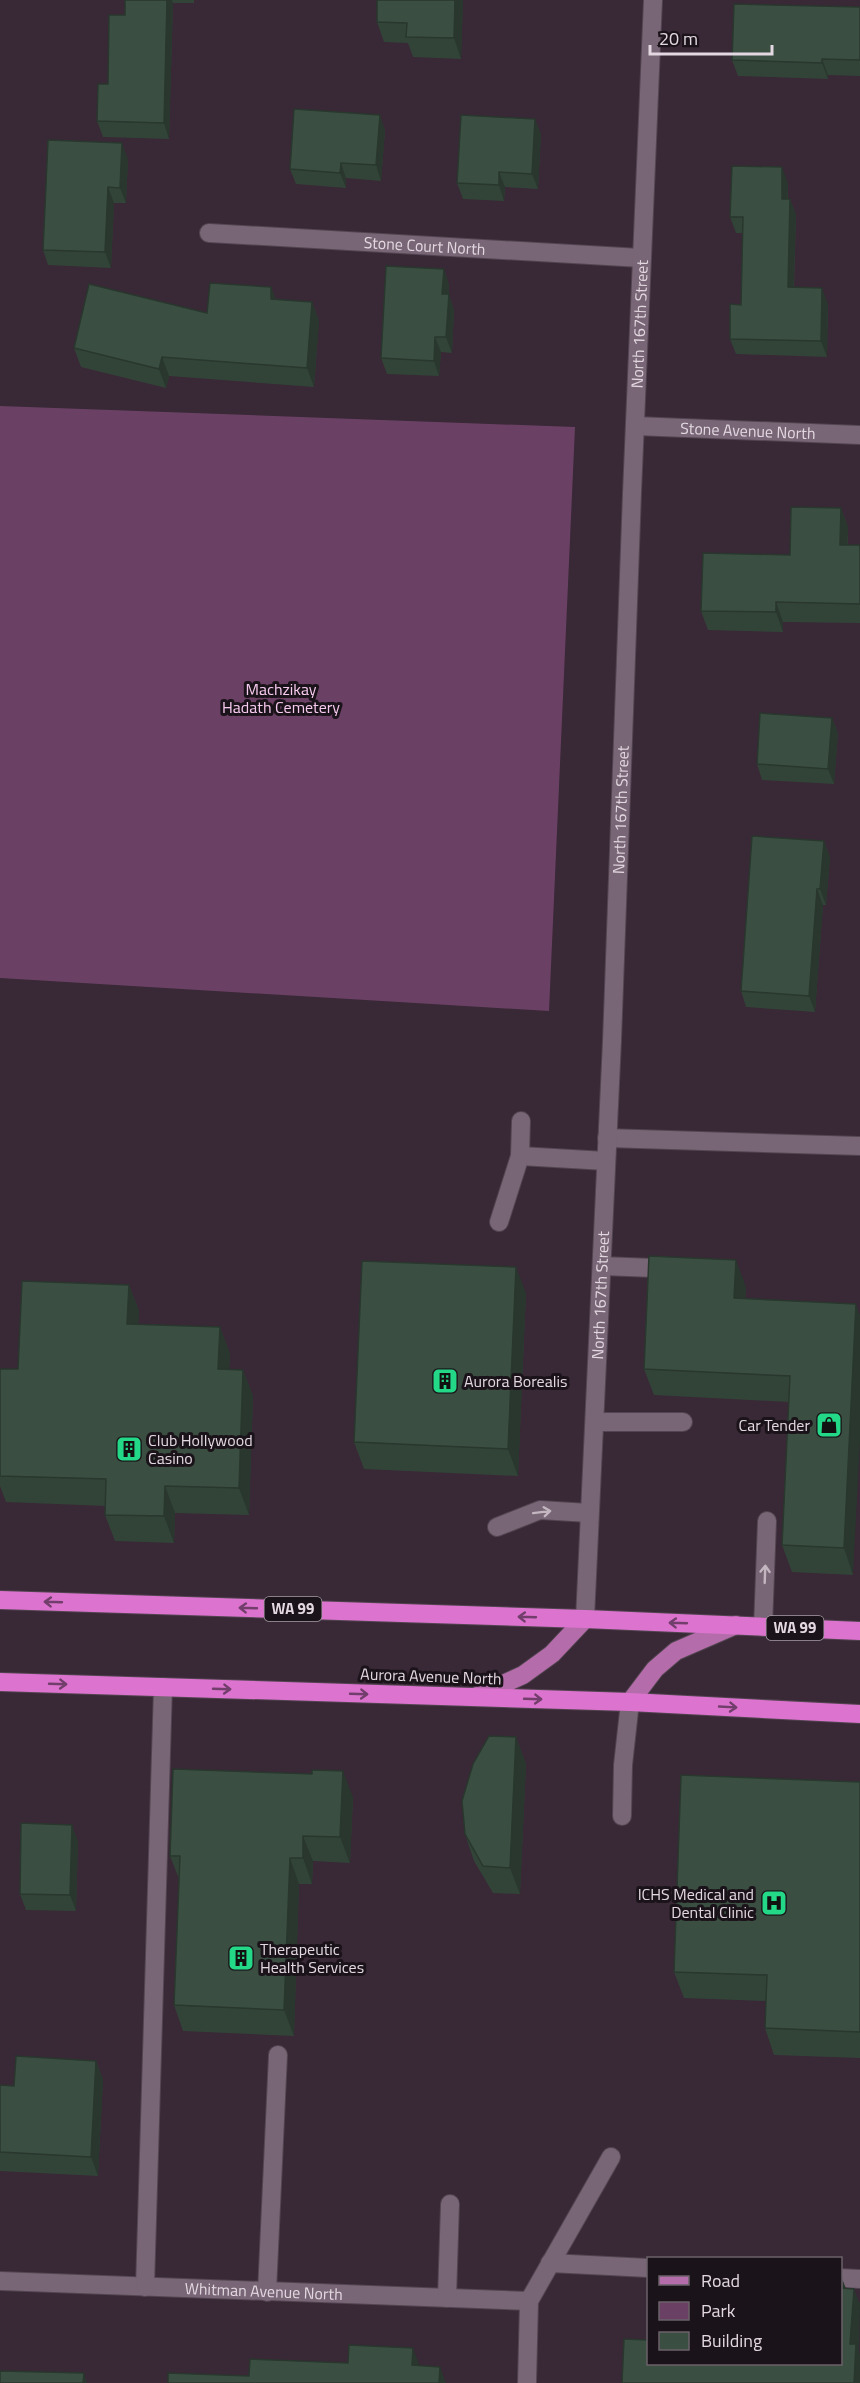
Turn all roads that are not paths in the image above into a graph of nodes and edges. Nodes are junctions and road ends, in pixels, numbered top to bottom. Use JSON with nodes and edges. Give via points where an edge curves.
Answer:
{"nodes":[{"id":1,"x":653,"y":0,"type":"edge"},
{"id":2,"x":209,"y":233,"type":"dead end"},
{"id":3,"x":641,"y":258,"type":"junction"},
{"id":4,"x":636,"y":426,"type":"junction"},
{"id":5,"x":860,"y":435,"type":"edge"},
{"id":6,"x":521,"y":1121,"type":"dead end"},
{"id":7,"x":607,"y":1138,"type":"junction"},
{"id":8,"x":860,"y":1146,"type":"edge"},
{"id":9,"x":520,"y":1156,"type":"junction"},
{"id":10,"x":606,"y":1161,"type":"junction"},
{"id":11,"x":499,"y":1222,"type":"dead end"},
{"id":12,"x":602,"y":1266,"type":"junction"},
{"id":13,"x":654,"y":1268,"type":"edge"},
{"id":14,"x":595,"y":1422,"type":"junction"},
{"id":15,"x":683,"y":1422,"type":"dead end"},
{"id":16,"x":589,"y":1513,"type":"junction"},
{"id":17,"x":767,"y":1521,"type":"dead end"},
{"id":18,"x":497,"y":1527,"type":"dead end"},
{"id":19,"x":0,"y":1600,"type":"edge"},
{"id":20,"x":585,"y":1619,"type":"junction"},
{"id":21,"x":736,"y":1625,"type":"junction"},
{"id":22,"x":763,"y":1627,"type":"junction"},
{"id":23,"x":860,"y":1631,"type":"edge"},
{"id":24,"x":0,"y":1683,"type":"edge"},
{"id":25,"x":163,"y":1687,"type":"junction"},
{"id":26,"x":475,"y":1697,"type":"junction"},
{"id":27,"x":630,"y":1702,"type":"junction"},
{"id":28,"x":860,"y":1714,"type":"edge"},
{"id":29,"x":622,"y":1816,"type":"dead end"},
{"id":30,"x":279,"y":2055,"type":"dead end"},
{"id":31,"x":610,"y":2157,"type":"dead end"},
{"id":32,"x":450,"y":2204,"type":"dead end"},
{"id":33,"x":550,"y":2263,"type":"junction"},
{"id":34,"x":647,"y":2268,"type":"edge"},
{"id":35,"x":842,"y":2278,"type":"edge"},
{"id":36,"x":860,"y":2279,"type":"edge"},
{"id":37,"x":0,"y":2281,"type":"edge"},
{"id":38,"x":144,"y":2288,"type":"junction"},
{"id":39,"x":267,"y":2292,"type":"junction"},
{"id":40,"x":447,"y":2298,"type":"junction"},
{"id":41,"x":529,"y":2301,"type":"junction"},
{"id":42,"x":527,"y":2383,"type":"edge"}],
"edges":[{"from":1,"to":3,"type":"street","name":"North 167th Street"},
{"from":2,"to":3,"type":"street","name":"Stone Court North"},
{"from":3,"to":4,"type":"street","name":"North 167th Street"},
{"from":4,"to":5,"type":"street","name":"Stone Avenue North"},
{"from":4,"to":7,"type":"street","name":"North 167th Street"},
{"from":6,"to":9,"type":"street"},
{"from":7,"to":8,"type":"street"},
{"from":7,"to":10,"type":"street","name":"North 167th Street"},
{"from":9,"to":10,"type":"street"},
{"from":9,"to":11,"type":"street"},
{"from":10,"to":12,"type":"street","name":"North 167th Street"},
{"from":12,"to":13,"type":"street"},
{"from":12,"to":14,"type":"street","name":"North 167th Street"},
{"from":14,"to":15,"type":"street"},
{"from":14,"to":16,"type":"street","name":"North 167th Street"},
{"from":18,"to":16,"type":"street","one_way":true,"via":[[540,1510]]},
{"from":16,"to":20,"type":"street","name":"North 167th Street"},
{"from":22,"to":17,"type":"street","one_way":true},
{"from":20,"to":19,"type":"highway","number":"WA 99","one_way":true},
{"from":21,"to":20,"type":"highway","number":"WA 99","one_way":true},
{"from":20,"to":26,"type":"main road","via":[[552,1654],[523,1675]]},
{"from":21,"to":22,"type":"highway","number":"WA 99"},
{"from":21,"to":27,"type":"main road","via":[[676,1651],[654,1669]]},
{"from":22,"to":23,"type":"highway","number":"WA 99"},
{"from":24,"to":25,"type":"highway","name":"Aurora Avenue North","one_way":true},
{"from":25,"to":26,"type":"highway","name":"Aurora Avenue North","one_way":true},
{"from":25,"to":38,"type":"street"},
{"from":26,"to":27,"type":"highway","name":"Aurora Avenue North","one_way":true},
{"from":27,"to":28,"type":"highway","name":"Aurora Avenue North","one_way":true},
{"from":27,"to":29,"type":"street"},
{"from":30,"to":39,"type":"street"},
{"from":31,"to":33,"type":"street"},
{"from":32,"to":40,"type":"street"},
{"from":33,"to":34,"type":"street"},
{"from":33,"to":41,"type":"street"},
{"from":35,"to":36,"type":"street"},
{"from":37,"to":38,"type":"street","name":"Whitman Avenue North"},
{"from":38,"to":39,"type":"street","name":"Whitman Avenue North"},
{"from":39,"to":40,"type":"street","name":"Whitman Avenue North"},
{"from":40,"to":41,"type":"street","name":"Whitman Avenue North"},
{"from":41,"to":42,"type":"street"}]}
